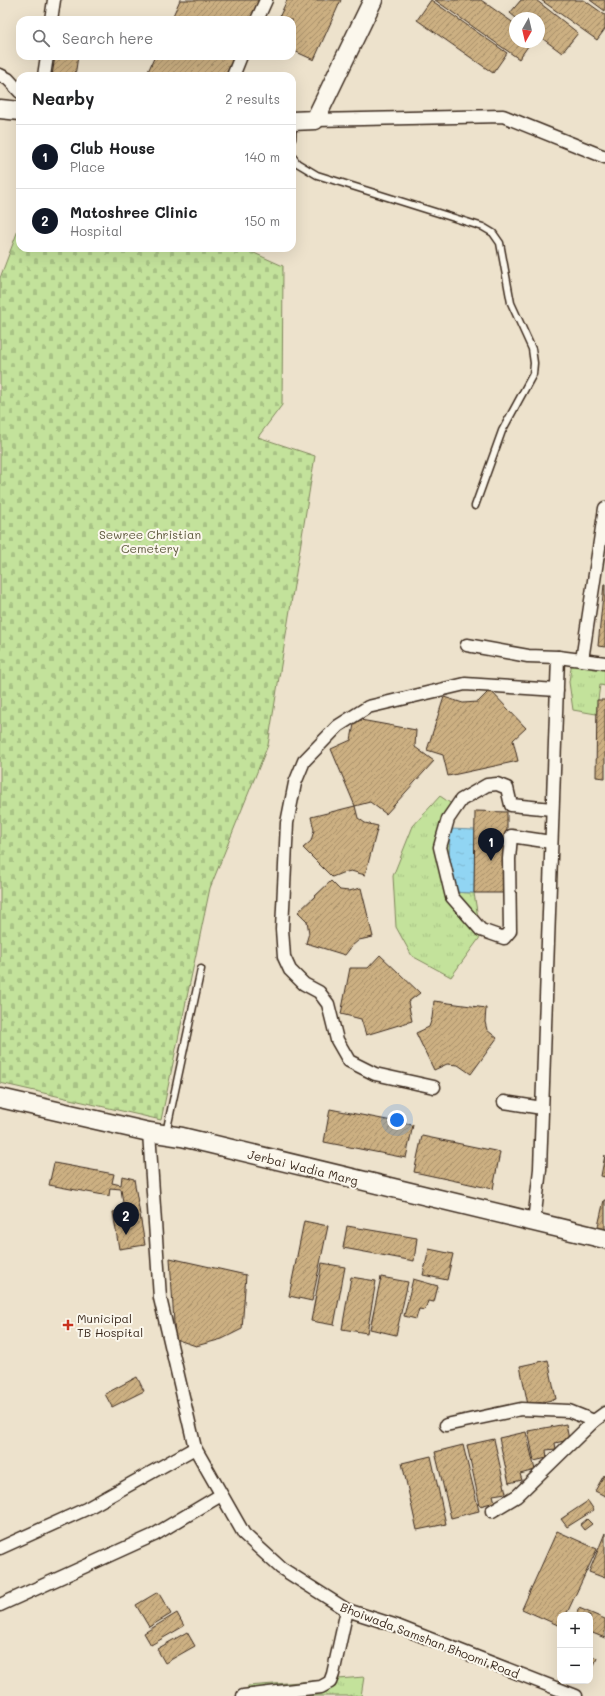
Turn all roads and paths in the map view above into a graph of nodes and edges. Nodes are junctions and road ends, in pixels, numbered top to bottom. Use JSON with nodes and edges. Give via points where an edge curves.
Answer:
{"nodes":[{"id":1,"x":54,"y":0,"type":"edge"},
{"id":2,"x":266,"y":0,"type":"edge"},
{"id":3,"x":373,"y":0,"type":"edge"},
{"id":4,"x":52,"y":16,"type":"edge"},
{"id":5,"x":259,"y":16,"type":"edge"},
{"id":6,"x":46,"y":60,"type":"edge"},
{"id":7,"x":239,"y":60,"type":"edge"},
{"id":8,"x":45,"y":72,"type":"edge"},
{"id":9,"x":235,"y":72,"type":"edge"},
{"id":10,"x":0,"y":75,"type":"edge"},
{"id":11,"x":16,"y":88,"type":"edge"},
{"id":12,"x":0,"y":109,"type":"edge"},
{"id":13,"x":16,"y":111,"type":"edge"},
{"id":14,"x":315,"y":120,"type":"junction"},
{"id":15,"x":296,"y":121,"type":"edge"},
{"id":16,"x":605,"y":157,"type":"edge"},
{"id":17,"x":296,"y":162,"type":"edge"},
{"id":18,"x":475,"y":506,"type":"dead end"},
{"id":19,"x":605,"y":508,"type":"edge"},
{"id":20,"x":467,"y":645,"type":"dead end"},
{"id":21,"x":558,"y":657,"type":"junction"},
{"id":22,"x":582,"y":660,"type":"junction"},
{"id":23,"x":605,"y":663,"type":"edge"},
{"id":24,"x":557,"y":690,"type":"junction"},
{"id":25,"x":552,"y":809,"type":"junction"},
{"id":26,"x":551,"y":842,"type":"junction"},
{"id":27,"x":201,"y":969,"type":"dead end"},
{"id":28,"x":434,"y":1088,"type":"dead end"},
{"id":29,"x":0,"y":1098,"type":"edge"},
{"id":30,"x":504,"y":1102,"type":"dead end"},
{"id":31,"x":542,"y":1108,"type":"junction"},
{"id":32,"x":157,"y":1134,"type":"junction"},
{"id":33,"x":534,"y":1222,"type":"junction"},
{"id":34,"x":605,"y":1239,"type":"edge"},
{"id":35,"x":605,"y":1413,"type":"edge"},
{"id":36,"x":594,"y":1421,"type":"junction"},
{"id":37,"x":446,"y":1425,"type":"dead end"},
{"id":38,"x":195,"y":1448,"type":"junction"},
{"id":39,"x":221,"y":1495,"type":"junction"},
{"id":40,"x":492,"y":1511,"type":"dead end"},
{"id":41,"x":0,"y":1548,"type":"edge"},
{"id":42,"x":0,"y":1605,"type":"edge"},
{"id":43,"x":347,"y":1610,"type":"junction"},
{"id":44,"x":243,"y":1696,"type":"edge"},
{"id":45,"x":576,"y":1696,"type":"edge"}],
"edges":[{"from":1,"to":4,"type":"street"},
{"from":2,"to":5,"type":"street"},
{"from":3,"to":14,"type":"main road"},
{"from":6,"to":8,"type":"street"},
{"from":7,"to":9,"type":"street"},
{"from":10,"to":11,"type":"street"},
{"from":12,"to":13,"type":"main road"},
{"from":14,"to":15,"type":"main road"},
{"from":14,"to":16,"type":"street","via":[[503,116]]},
{"from":17,"to":18,"type":"lane","via":[[317,175],[483,227],[493,233],[500,243],[511,303],[532,349],[533,374],[502,431]]},
{"from":19,"to":22,"type":"street"},
{"from":20,"to":21,"type":"street","via":[[528,656]]},
{"from":21,"to":22,"type":"street"},
{"from":21,"to":24,"type":"street"},
{"from":22,"to":23,"type":"street"},
{"from":24,"to":25,"type":"street"},
{"from":24,"to":28,"type":"street","via":[[465,684],[368,707],[338,726],[304,762],[295,783],[287,823],[282,929],[284,957],[290,970],[304,984],[319,992],[328,1004],[337,1040],[349,1061],[375,1074]]},
{"from":25,"to":26,"type":"street"},
{"from":25,"to":26,"type":"street","via":[[512,805],[507,788],[498,784],[487,784],[461,800],[448,819],[440,847],[452,897],[481,930],[504,938],[510,931],[511,836]]},
{"from":26,"to":31,"type":"street"},
{"from":27,"to":32,"type":"lane"},
{"from":29,"to":32,"type":"main road","name":"Jerbai Wadia Marg"},
{"from":30,"to":31,"type":"street"},
{"from":31,"to":33,"type":"street"},
{"from":32,"to":33,"type":"main road","name":"Jerbai Wadia Marg","via":[[190,1139]]},
{"from":32,"to":38,"type":"street","name":"Bhoiwada Samshan Bhoomi Road","via":[[160,1298]]},
{"from":33,"to":34,"type":"main road","name":"Jerbai Wadia Marg"},
{"from":35,"to":36,"type":"street"},
{"from":36,"to":37,"type":"street","via":[[568,1411],[521,1409]]},
{"from":36,"to":40,"type":"street","via":[[517,1496]]},
{"from":38,"to":39,"type":"street","name":"Bhoiwada Samshan Bhoomi Road"},
{"from":38,"to":41,"type":"street","via":[[86,1509]]},
{"from":39,"to":42,"type":"street","via":[[154,1534]]},
{"from":39,"to":43,"type":"street","name":"Bhoiwada Samshan Bhoomi Road","via":[[244,1534],[260,1549],[281,1568]]},
{"from":43,"to":44,"type":"street","via":[[330,1682],[321,1687]]},
{"from":43,"to":45,"type":"street","name":"Bhoiwada Samshan Bhoomi Road","via":[[398,1626]]}]}
